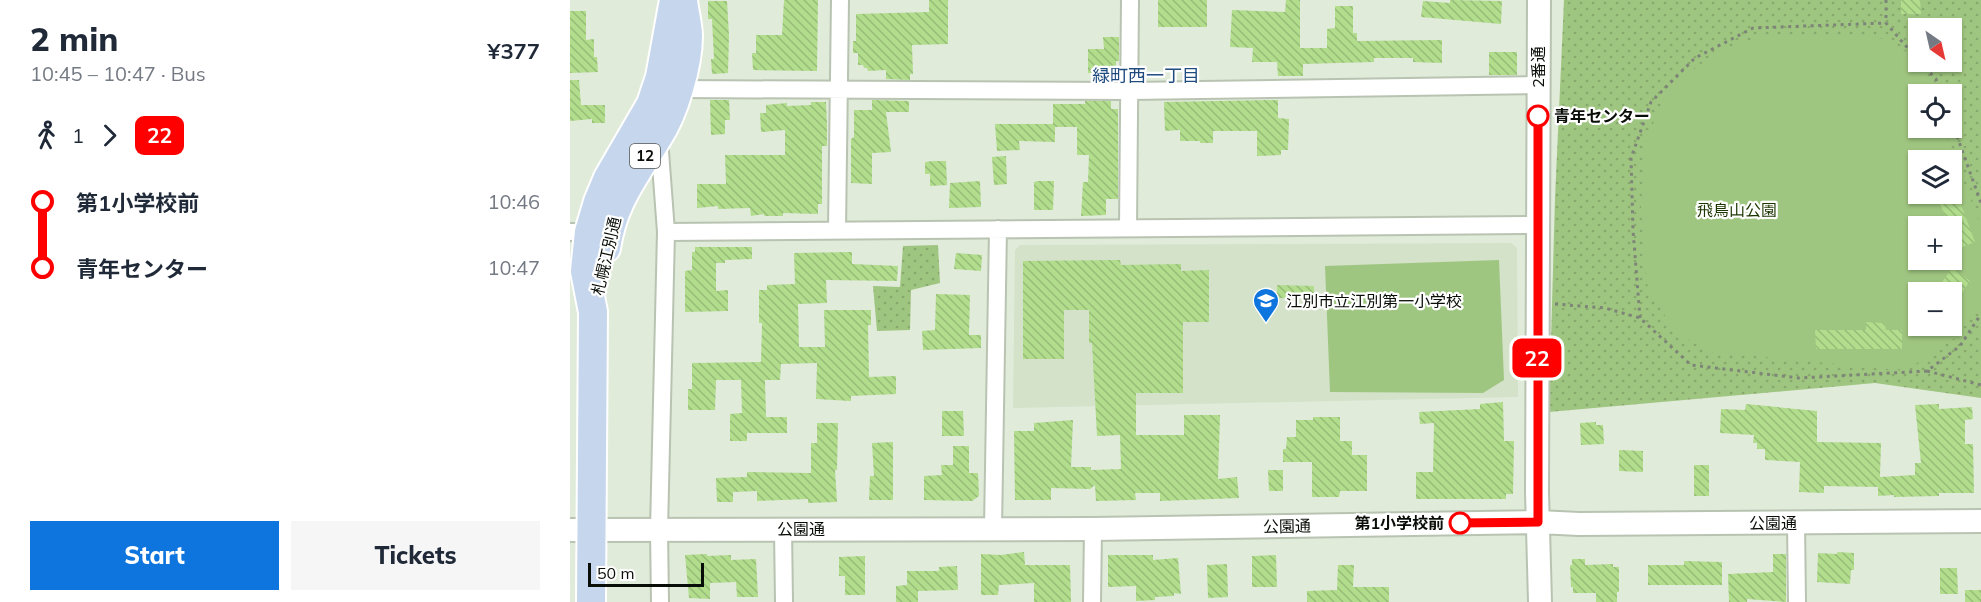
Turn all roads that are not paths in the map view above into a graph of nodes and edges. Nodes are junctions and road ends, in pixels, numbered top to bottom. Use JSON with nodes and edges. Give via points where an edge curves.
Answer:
{"nodes":[{"id":1,"x":674,"y":0,"type":"edge"},
{"id":2,"x":683,"y":0,"type":"edge"},
{"id":3,"x":840,"y":0,"type":"edge"},
{"id":4,"x":1131,"y":0,"type":"edge"},
{"id":5,"x":1539,"y":0,"type":"edge"},
{"id":6,"x":1538,"y":85,"type":"junction"},
{"id":7,"x":678,"y":89,"type":"junction"},
{"id":8,"x":839,"y":90,"type":"junction"},
{"id":9,"x":1130,"y":91,"type":"junction"},
{"id":10,"x":659,"y":136,"type":"junction"},
{"id":11,"x":1538,"y":225,"type":"junction"},
{"id":12,"x":1128,"y":228,"type":"junction"},
{"id":13,"x":998,"y":229,"type":"junction"},
{"id":14,"x":837,"y":230,"type":"junction"},
{"id":15,"x":579,"y":232,"type":"edge"},
{"id":16,"x":666,"y":232,"type":"junction"},
{"id":17,"x":593,"y":312,"type":"junction"},
{"id":18,"x":1981,"y":521,"type":"edge"},
{"id":19,"x":1538,"y":522,"type":"junction"},
{"id":20,"x":1796,"y":522,"type":"junction"},
{"id":21,"x":993,"y":528,"type":"junction"},
{"id":22,"x":783,"y":529,"type":"junction"},
{"id":23,"x":1093,"y":529,"type":"junction"},
{"id":24,"x":581,"y":530,"type":"edge"},
{"id":25,"x":659,"y":530,"type":"junction"},
{"id":26,"x":591,"y":602,"type":"edge"},
{"id":27,"x":660,"y":602,"type":"edge"},
{"id":28,"x":784,"y":602,"type":"edge"},
{"id":29,"x":1092,"y":602,"type":"edge"},
{"id":30,"x":1540,"y":602,"type":"edge"},
{"id":31,"x":1797,"y":602,"type":"edge"}],
"edges":[{"from":1,"to":15,"type":"highway","name":"札幌江別通","number":"12","via":[[651,104]]},
{"from":2,"to":7,"type":"highway","name":"札幌江別通","number":"12","via":[[688,36]]},
{"from":3,"to":8,"type":"street"},
{"from":4,"to":9,"type":"street"},
{"from":5,"to":6,"type":"street","name":"2番通"},
{"from":6,"to":9,"type":"street"},
{"from":6,"to":11,"type":"street","name":"2番通"},
{"from":7,"to":8,"type":"street"},
{"from":7,"to":10,"type":"highway","name":"札幌江別通","number":"12"},
{"from":8,"to":9,"type":"street"},
{"from":8,"to":14,"type":"street"},
{"from":9,"to":12,"type":"street"},
{"from":10,"to":16,"type":"street"},
{"from":10,"to":17,"type":"highway","name":"札幌江別通","number":"12","via":[[619,201],[609,230]]},
{"from":11,"to":12,"type":"street"},
{"from":11,"to":19,"type":"street","name":"2番通"},
{"from":12,"to":13,"type":"street"},
{"from":13,"to":14,"type":"street"},
{"from":13,"to":21,"type":"street"},
{"from":14,"to":16,"type":"street"},
{"from":15,"to":17,"type":"highway","name":"札幌江別通","number":"12"},
{"from":16,"to":25,"type":"street"},
{"from":17,"to":24,"type":"highway","name":"札幌江別通","number":"12"},
{"from":18,"to":20,"type":"street","name":"公園通"},
{"from":19,"to":20,"type":"street","name":"公園通"},
{"from":19,"to":23,"type":"street","name":"公園通"},
{"from":19,"to":30,"type":"street","name":"2番通"},
{"from":20,"to":31,"type":"street"},
{"from":21,"to":22,"type":"street","name":"公園通"},
{"from":21,"to":23,"type":"street","name":"公園通"},
{"from":22,"to":25,"type":"street","name":"公園通"},
{"from":22,"to":28,"type":"street"},
{"from":23,"to":29,"type":"street"},
{"from":24,"to":25,"type":"street","name":"公園通"},
{"from":24,"to":26,"type":"highway","name":"札幌江別通","number":"12"},
{"from":25,"to":27,"type":"street"}]}
